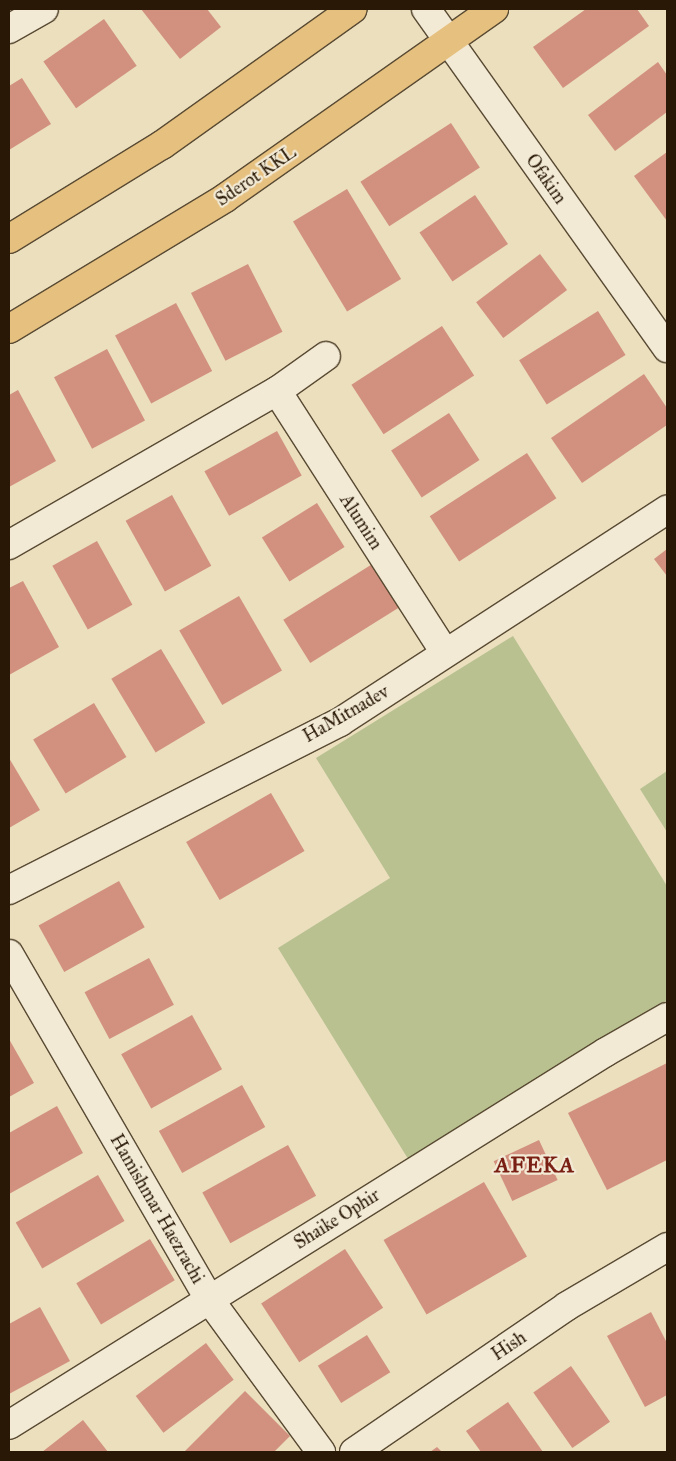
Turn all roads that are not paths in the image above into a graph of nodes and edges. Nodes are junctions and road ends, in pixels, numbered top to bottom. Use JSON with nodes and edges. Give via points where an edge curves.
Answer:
{"nodes":[{"id":1,"x":44,"y":9,"type":"edge"},
{"id":2,"x":353,"y":9,"type":"edge"},
{"id":3,"x":426,"y":9,"type":"edge"},
{"id":4,"x":494,"y":9,"type":"edge"},
{"id":5,"x":9,"y":29,"type":"edge"},
{"id":6,"x":449,"y":42,"type":"junction"},
{"id":7,"x":9,"y":239,"type":"edge"},
{"id":8,"x":9,"y":330,"type":"edge"},
{"id":9,"x":667,"y":348,"type":"edge"},
{"id":10,"x":326,"y":356,"type":"dead end"},
{"id":11,"x":277,"y":391,"type":"junction"},
{"id":12,"x":667,"y":510,"type":"edge"},
{"id":13,"x":9,"y":546,"type":"edge"},
{"id":14,"x":445,"y":653,"type":"junction"},
{"id":15,"x":9,"y":890,"type":"edge"},
{"id":16,"x":9,"y":954,"type":"edge"},
{"id":17,"x":667,"y":1017,"type":"edge"},
{"id":18,"x":667,"y":1246,"type":"edge"},
{"id":19,"x":209,"y":1299,"type":"junction"},
{"id":20,"x":9,"y":1424,"type":"edge"},
{"id":21,"x":321,"y":1452,"type":"edge"},
{"id":22,"x":354,"y":1452,"type":"edge"}],
"edges":[{"from":1,"to":5,"type":"street"},
{"from":2,"to":7,"type":"main road","via":[[162,146]]},
{"from":3,"to":6,"type":"street","name":"Ofakim"},
{"from":4,"to":6,"type":"main road","name":"Sderot KKL"},
{"from":6,"to":8,"type":"main road","name":"Sderot KKL","via":[[225,198]]},
{"from":6,"to":9,"type":"street","name":"Ofakim"},
{"from":10,"to":11,"type":"street"},
{"from":11,"to":13,"type":"street"},
{"from":11,"to":14,"type":"street","name":"Alumim"},
{"from":12,"to":14,"type":"street","name":"HaMitnadev"},
{"from":14,"to":15,"type":"street","name":"HaMitnadev","via":[[340,722]]},
{"from":16,"to":19,"type":"street","name":"Hamishmar Haezrachi"},
{"from":17,"to":19,"type":"street","name":"Shaike Ophir"},
{"from":18,"to":22,"type":"street","name":"Hish","via":[[567,1306]]},
{"from":19,"to":20,"type":"street","name":"Shaike Ophir"},
{"from":19,"to":21,"type":"street","name":"Hamishmar Haezrachi"}]}
